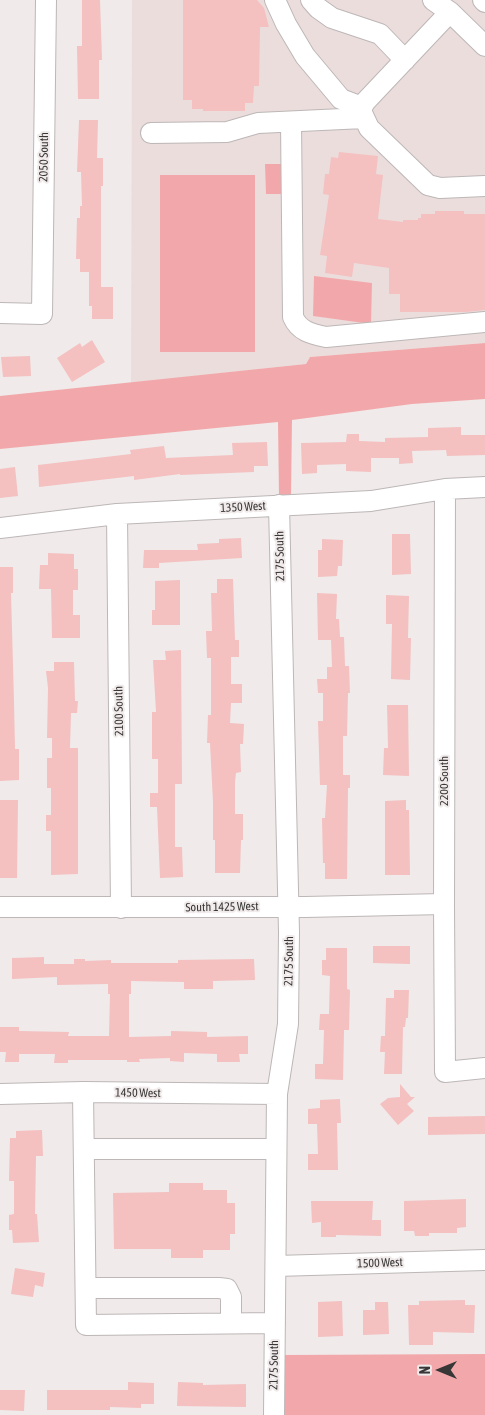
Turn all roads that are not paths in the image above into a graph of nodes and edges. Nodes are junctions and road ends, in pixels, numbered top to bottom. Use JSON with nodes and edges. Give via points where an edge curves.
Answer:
{"nodes":[{"id":1,"x":46,"y":0,"type":"edge"},
{"id":2,"x":275,"y":0,"type":"edge"},
{"id":3,"x":311,"y":0,"type":"edge"},
{"id":4,"x":433,"y":0,"type":"edge"},
{"id":5,"x":450,"y":12,"type":"junction"},
{"id":6,"x":485,"y":46,"type":"edge"},
{"id":7,"x":405,"y":60,"type":"junction"},
{"id":8,"x":363,"y":113,"type":"junction"},
{"id":9,"x":292,"y":122,"type":"junction"},
{"id":10,"x":151,"y":133,"type":"dead end"},
{"id":11,"x":485,"y":186,"type":"edge"},
{"id":12,"x":0,"y":313,"type":"edge"},
{"id":13,"x":485,"y":322,"type":"edge"},
{"id":14,"x":485,"y":487,"type":"edge"},
{"id":15,"x":445,"y":489,"type":"junction"},
{"id":16,"x":279,"y":505,"type":"junction"},
{"id":17,"x":117,"y":514,"type":"junction"},
{"id":18,"x":0,"y":528,"type":"edge"},
{"id":19,"x":444,"y":904,"type":"junction"},
{"id":20,"x":0,"y":907,"type":"edge"},
{"id":21,"x":289,"y":907,"type":"junction"},
{"id":22,"x":121,"y":908,"type":"junction"},
{"id":23,"x":485,"y":1068,"type":"edge"},
{"id":24,"x":83,"y":1092,"type":"junction"},
{"id":25,"x":0,"y":1094,"type":"edge"},
{"id":26,"x":277,"y":1094,"type":"junction"},
{"id":27,"x":276,"y":1148,"type":"junction"},
{"id":28,"x":84,"y":1149,"type":"junction"},
{"id":29,"x":485,"y":1260,"type":"edge"},
{"id":30,"x":276,"y":1266,"type":"junction"},
{"id":31,"x":86,"y":1288,"type":"junction"},
{"id":32,"x":231,"y":1323,"type":"junction"},
{"id":33,"x":275,"y":1323,"type":"junction"},
{"id":34,"x":274,"y":1415,"type":"edge"}],
"edges":[{"from":1,"to":12,"type":"street","name":"2050 South","via":[[42,314]]},
{"from":2,"to":8,"type":"street","via":[[305,56],[341,99]]},
{"from":3,"to":7,"type":"street","via":[[332,18],[380,34]]},
{"from":4,"to":5,"type":"street"},
{"from":5,"to":6,"type":"street"},
{"from":5,"to":7,"type":"street"},
{"from":7,"to":8,"type":"street","via":[[364,102]]},
{"from":8,"to":9,"type":"street"},
{"from":8,"to":11,"type":"street","via":[[369,128],[428,185],[434,188]]},
{"from":9,"to":10,"type":"street","via":[[258,122],[227,132]]},
{"from":9,"to":13,"type":"street","via":[[293,317],[297,326],[311,334],[326,337]]},
{"from":14,"to":15,"type":"street","name":"1350 West"},
{"from":15,"to":16,"type":"street","name":"1350 West","via":[[371,501]]},
{"from":15,"to":19,"type":"street","name":"2200 South"},
{"from":16,"to":17,"type":"street","name":"1350 West"},
{"from":16,"to":21,"type":"street","name":"2175 South"},
{"from":17,"to":18,"type":"street","name":"1350 West"},
{"from":17,"to":22,"type":"street","name":"2100 South"},
{"from":19,"to":21,"type":"street","name":"South 1425 West"},
{"from":19,"to":23,"type":"street","name":"2200 South","via":[[445,1072]]},
{"from":20,"to":22,"type":"street","name":"South 1425 West"},
{"from":21,"to":22,"type":"street","name":"South 1425 West"},
{"from":21,"to":26,"type":"street","name":"2175 South","via":[[288,1024]]},
{"from":24,"to":25,"type":"street","name":"1450 West"},
{"from":24,"to":26,"type":"street","name":"1450 West"},
{"from":24,"to":28,"type":"street"},
{"from":26,"to":27,"type":"street","name":"2175 South"},
{"from":27,"to":28,"type":"street"},
{"from":27,"to":30,"type":"street","name":"2175 South"},
{"from":28,"to":31,"type":"street"},
{"from":29,"to":30,"type":"street","name":"1500 West"},
{"from":30,"to":33,"type":"street","name":"2175 South"},
{"from":31,"to":32,"type":"street","via":[[227,1289],[231,1297]]},
{"from":31,"to":32,"type":"street","via":[[86,1325]]},
{"from":32,"to":33,"type":"street"},
{"from":33,"to":34,"type":"street","name":"2175 South"}]}
